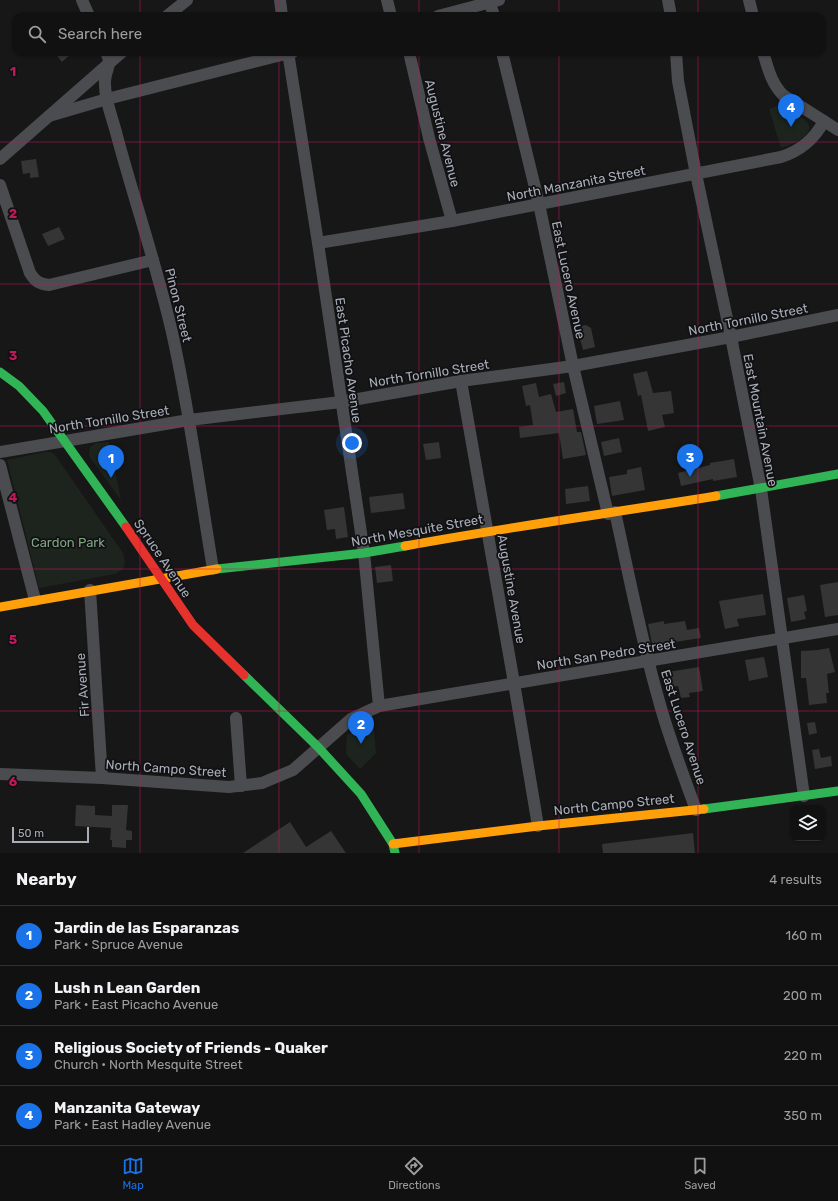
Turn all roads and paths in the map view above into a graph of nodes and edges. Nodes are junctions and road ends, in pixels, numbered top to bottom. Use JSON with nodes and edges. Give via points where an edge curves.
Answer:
{"nodes":[{"id":1,"x":82,"y":0,"type":"edge"},
{"id":2,"x":187,"y":0,"type":"edge"},
{"id":3,"x":280,"y":0,"type":"edge"},
{"id":4,"x":387,"y":0,"type":"edge"},
{"id":5,"x":668,"y":0,"type":"edge"},
{"id":6,"x":749,"y":0,"type":"edge"},
{"id":7,"x":495,"y":1,"type":"edge"},
{"id":8,"x":87,"y":12,"type":"edge"},
{"id":9,"x":172,"y":12,"type":"edge"},
{"id":10,"x":282,"y":12,"type":"edge"},
{"id":11,"x":391,"y":12,"type":"edge"},
{"id":12,"x":453,"y":12,"type":"edge"},
{"id":13,"x":494,"y":12,"type":"edge"},
{"id":14,"x":670,"y":12,"type":"edge"},
{"id":15,"x":752,"y":12,"type":"edge"},
{"id":16,"x":274,"y":56,"type":"edge"},
{"id":17,"x":291,"y":56,"type":"edge"},
{"id":18,"x":410,"y":56,"type":"edge"},
{"id":19,"x":503,"y":56,"type":"edge"},
{"id":20,"x":676,"y":56,"type":"edge"},
{"id":21,"x":764,"y":56,"type":"edge"},
{"id":22,"x":108,"y":57,"type":"edge"},
{"id":23,"x":107,"y":99,"type":"junction"},
{"id":24,"x":49,"y":116,"type":"junction"},
{"id":25,"x":824,"y":121,"type":"junction"},
{"id":26,"x":838,"y":130,"type":"edge"},
{"id":27,"x":0,"y":159,"type":"edge"},
{"id":28,"x":696,"y":174,"type":"junction"},
{"id":29,"x":0,"y":185,"type":"edge"},
{"id":30,"x":539,"y":204,"type":"junction"},
{"id":31,"x":452,"y":221,"type":"junction"},
{"id":32,"x":318,"y":243,"type":"junction"},
{"id":33,"x":153,"y":260,"type":"junction"},
{"id":34,"x":838,"y":315,"type":"edge"},
{"id":35,"x":731,"y":337,"type":"junction"},
{"id":36,"x":573,"y":366,"type":"junction"},
{"id":37,"x":0,"y":372,"type":"edge"},
{"id":38,"x":461,"y":381,"type":"junction"},
{"id":39,"x":341,"y":402,"type":"junction"},
{"id":40,"x":189,"y":420,"type":"junction"},
{"id":41,"x":63,"y":440,"type":"junction"},
{"id":42,"x":0,"y":452,"type":"edge"},
{"id":43,"x":0,"y":465,"type":"edge"},
{"id":44,"x":838,"y":474,"type":"edge"},
{"id":45,"x":761,"y":489,"type":"junction"},
{"id":46,"x":612,"y":513,"type":"junction"},
{"id":47,"x":487,"y":531,"type":"junction"},
{"id":48,"x":364,"y":553,"type":"junction"},
{"id":49,"x":212,"y":569,"type":"junction"},
{"id":50,"x":161,"y":578,"type":"junction"},
{"id":51,"x":90,"y":590,"type":"junction"},
{"id":52,"x":34,"y":600,"type":"junction"},
{"id":53,"x":0,"y":607,"type":"edge"},
{"id":54,"x":838,"y":629,"type":"edge"},
{"id":55,"x":782,"y":638,"type":"junction"},
{"id":56,"x":648,"y":662,"type":"junction"},
{"id":57,"x":514,"y":683,"type":"junction"},
{"id":58,"x":379,"y":706,"type":"junction"},
{"id":59,"x":236,"y":718,"type":"dead end"},
{"id":60,"x":318,"y":747,"type":"junction"},
{"id":61,"x":0,"y":774,"type":"edge"},
{"id":62,"x":102,"y":778,"type":"junction"},
{"id":63,"x":241,"y":786,"type":"junction"},
{"id":64,"x":838,"y":791,"type":"edge"},
{"id":65,"x":804,"y":796,"type":"junction"},
{"id":66,"x":696,"y":810,"type":"junction"},
{"id":67,"x":538,"y":826,"type":"junction"},
{"id":68,"x":394,"y":848,"type":"edge"}],
"edges":[{"from":1,"to":8,"type":"street"},
{"from":2,"to":9,"type":"street"},
{"from":3,"to":10,"type":"street"},
{"from":4,"to":11,"type":"street"},
{"from":5,"to":14,"type":"street"},
{"from":6,"to":15,"type":"street"},
{"from":7,"to":12,"type":"street"},
{"from":7,"to":13,"type":"street"},
{"from":16,"to":23,"type":"street"},
{"from":17,"to":32,"type":"street","name":"East Picacho Avenue"},
{"from":18,"to":31,"type":"street","name":"Augustine Avenue"},
{"from":19,"to":30,"type":"street","name":"East Lucero Avenue"},
{"from":20,"to":28,"type":"street","name":"East Mountain Avenue","via":[[678,80]]},
{"from":21,"to":25,"type":"street","via":[[773,84],[778,91]]},
{"from":22,"to":23,"type":"street","name":"Pinon Street","via":[[105,80]]},
{"from":22,"to":24,"type":"street"},
{"from":23,"to":24,"type":"street"},
{"from":23,"to":33,"type":"street","name":"Pinon Street"},
{"from":24,"to":27,"type":"street"},
{"from":25,"to":26,"type":"street"},
{"from":25,"to":28,"type":"street","name":"North Manzanita Street","via":[[819,130],[792,154]]},
{"from":28,"to":30,"type":"street","name":"North Manzanita Street"},
{"from":28,"to":35,"type":"street","name":"East Mountain Avenue"},
{"from":29,"to":33,"type":"street","via":[[30,273],[37,282],[49,285]]},
{"from":30,"to":31,"type":"street","name":"North Manzanita Street"},
{"from":30,"to":36,"type":"street","name":"East Lucero Avenue"},
{"from":31,"to":32,"type":"street","name":"North Manzanita Street"},
{"from":32,"to":39,"type":"street","name":"East Picacho Avenue"},
{"from":33,"to":40,"type":"street","name":"Pinon Street","via":[[173,336]]},
{"from":34,"to":35,"type":"street","name":"North Tornillo Street"},
{"from":35,"to":36,"type":"street","name":"North Tornillo Street"},
{"from":35,"to":45,"type":"street","name":"East Mountain Avenue"},
{"from":36,"to":38,"type":"street","name":"North Tornillo Street"},
{"from":36,"to":46,"type":"street","name":"East Lucero Avenue"},
{"from":37,"to":41,"type":"street","name":"Spruce Avenue","via":[[19,386],[43,411]]},
{"from":38,"to":39,"type":"street","name":"North Tornillo Street"},
{"from":38,"to":47,"type":"street","name":"Augustine Avenue"},
{"from":39,"to":40,"type":"street","name":"North Tornillo Street"},
{"from":39,"to":48,"type":"street","name":"East Picacho Avenue"},
{"from":40,"to":41,"type":"street","name":"North Tornillo Street"},
{"from":40,"to":49,"type":"street","name":"Pinon Street"},
{"from":41,"to":42,"type":"street","name":"North Tornillo Street"},
{"from":41,"to":50,"type":"street","name":"Spruce Avenue"},
{"from":43,"to":52,"type":"street"},
{"from":44,"to":45,"type":"street","name":"North Mesquite Street"},
{"from":45,"to":46,"type":"street","name":"North Mesquite Street"},
{"from":45,"to":55,"type":"street","name":"East Mountain Avenue"},
{"from":46,"to":47,"type":"street","name":"North Mesquite Street"},
{"from":46,"to":56,"type":"street","name":"East Lucero Avenue"},
{"from":47,"to":48,"type":"street","name":"North Mesquite Street"},
{"from":47,"to":57,"type":"street","name":"Augustine Avenue"},
{"from":48,"to":49,"type":"street","name":"North Mesquite Street"},
{"from":48,"to":58,"type":"street","name":"East Picacho Avenue"},
{"from":49,"to":50,"type":"street","name":"North Mesquite Street"},
{"from":50,"to":51,"type":"street","name":"North Mesquite Street"},
{"from":50,"to":60,"type":"street","name":"Spruce Avenue","via":[[193,625]]},
{"from":51,"to":52,"type":"street","name":"North Mesquite Street"},
{"from":51,"to":62,"type":"street","name":"Fir Avenue"},
{"from":52,"to":53,"type":"street","name":"North Mesquite Street"},
{"from":54,"to":55,"type":"street","name":"North San Pedro Street"},
{"from":55,"to":56,"type":"street","name":"North San Pedro Street"},
{"from":55,"to":65,"type":"street","name":"East Mountain Avenue"},
{"from":56,"to":57,"type":"street","name":"North San Pedro Street"},
{"from":56,"to":66,"type":"street","name":"East Lucero Avenue","via":[[669,736]]},
{"from":57,"to":58,"type":"street","name":"North San Pedro Street"},
{"from":57,"to":67,"type":"street","name":"Augustine Avenue"},
{"from":58,"to":60,"type":"street","via":[[351,718]]},
{"from":59,"to":63,"type":"street"},
{"from":60,"to":63,"type":"street","name":"North Campo Street","via":[[293,770],[262,783]]},
{"from":60,"to":68,"type":"street","via":[[361,794]]},
{"from":61,"to":62,"type":"street","name":"North Campo Street"},
{"from":62,"to":63,"type":"street","name":"North Campo Street"},
{"from":64,"to":65,"type":"street","name":"North Campo Street"},
{"from":65,"to":66,"type":"street","name":"North Campo Street"},
{"from":66,"to":67,"type":"street","name":"North Campo Street"},
{"from":67,"to":68,"type":"street","name":"North Campo Street"}]}
